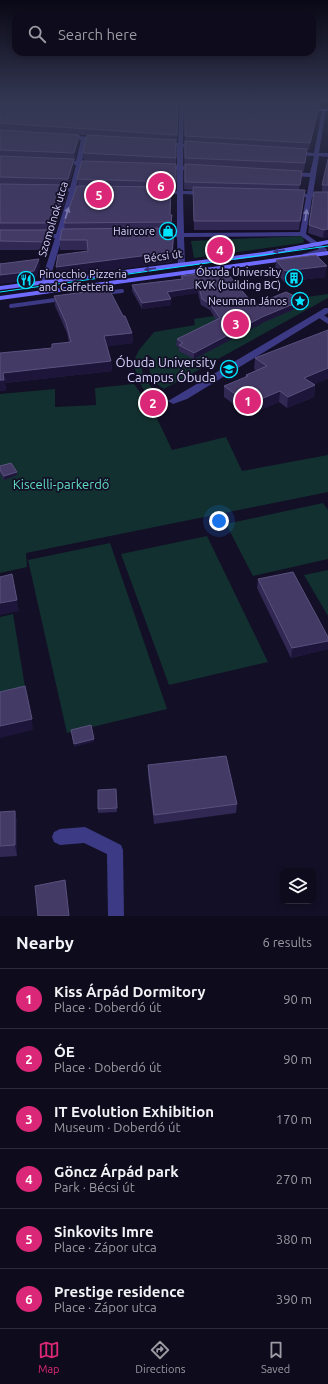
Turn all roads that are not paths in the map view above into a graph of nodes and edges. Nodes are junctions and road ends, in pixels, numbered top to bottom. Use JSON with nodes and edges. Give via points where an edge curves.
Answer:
{"nodes":[{"id":1,"x":83,"y":145,"type":"edge"},
{"id":2,"x":177,"y":145,"type":"edge"},
{"id":3,"x":180,"y":145,"type":"junction"},
{"id":4,"x":319,"y":145,"type":"edge"},
{"id":5,"x":204,"y":146,"type":"edge"},
{"id":6,"x":287,"y":152,"type":"edge"},
{"id":7,"x":317,"y":154,"type":"junction"},
{"id":8,"x":328,"y":155,"type":"edge"},
{"id":9,"x":51,"y":162,"type":"edge"},
{"id":10,"x":80,"y":163,"type":"junction"},
{"id":11,"x":104,"y":164,"type":"edge"},
{"id":12,"x":158,"y":167,"type":"edge"},
{"id":13,"x":181,"y":168,"type":"junction"},
{"id":14,"x":204,"y":169,"type":"edge"},
{"id":15,"x":282,"y":173,"type":"edge"},
{"id":16,"x":313,"y":175,"type":"junction"},
{"id":17,"x":44,"y":189,"type":"edge"},
{"id":18,"x":74,"y":190,"type":"junction"},
{"id":19,"x":96,"y":191,"type":"edge"},
{"id":20,"x":150,"y":192,"type":"edge"},
{"id":21,"x":181,"y":193,"type":"junction"},
{"id":22,"x":211,"y":194,"type":"edge"},
{"id":23,"x":286,"y":195,"type":"edge"},
{"id":24,"x":309,"y":196,"type":"junction"},
{"id":25,"x":328,"y":196,"type":"edge"},
{"id":26,"x":304,"y":234,"type":"junction"},
{"id":27,"x":151,"y":235,"type":"edge"},
{"id":28,"x":182,"y":235,"type":"junction"},
{"id":29,"x":30,"y":236,"type":"edge"},
{"id":30,"x":60,"y":236,"type":"junction"},
{"id":31,"x":83,"y":236,"type":"edge"},
{"id":32,"x":328,"y":242,"type":"edge"},
{"id":33,"x":318,"y":244,"type":"junction"},
{"id":34,"x":328,"y":253,"type":"edge"},
{"id":35,"x":305,"y":255,"type":"junction"},
{"id":36,"x":182,"y":264,"type":"junction"},
{"id":37,"x":45,"y":282,"type":"junction"},
{"id":38,"x":0,"y":288,"type":"edge"},
{"id":39,"x":122,"y":291,"type":"dead end"},
{"id":40,"x":40,"y":292,"type":"junction"},
{"id":41,"x":99,"y":294,"type":"edge"},
{"id":42,"x":0,"y":298,"type":"edge"},
{"id":43,"x":68,"y":298,"type":"edge"},
{"id":44,"x":44,"y":301,"type":"junction"},
{"id":45,"x":10,"y":306,"type":"dead end"},
{"id":46,"x":328,"y":310,"type":"edge"},
{"id":47,"x":320,"y":315,"type":"junction"},
{"id":48,"x":328,"y":321,"type":"edge"},
{"id":49,"x":173,"y":401,"type":"dead end"},
{"id":50,"x":60,"y":837,"type":"dead end"},
{"id":51,"x":116,"y":916,"type":"edge"}],
"edges":[{"from":1,"to":10,"type":"street","name":"Szomolnok utca"},
{"from":2,"to":3,"type":"street"},
{"from":3,"to":5,"type":"street"},
{"from":3,"to":13,"type":"street"},
{"from":4,"to":7,"type":"street"},
{"from":6,"to":7,"type":"street"},
{"from":7,"to":8,"type":"street"},
{"from":7,"to":16,"type":"street"},
{"from":9,"to":10,"type":"street"},
{"from":10,"to":11,"type":"street"},
{"from":10,"to":18,"type":"street","name":"Szomolnok utca"},
{"from":12,"to":13,"type":"street"},
{"from":13,"to":14,"type":"street"},
{"from":13,"to":21,"type":"street"},
{"from":15,"to":16,"type":"street"},
{"from":16,"to":24,"type":"street"},
{"from":17,"to":18,"type":"street"},
{"from":18,"to":19,"type":"street"},
{"from":30,"to":18,"type":"street","name":"Szomolnok utca","one_way":true},
{"from":20,"to":21,"type":"street"},
{"from":21,"to":22,"type":"street"},
{"from":21,"to":28,"type":"street"},
{"from":23,"to":24,"type":"street"},
{"from":24,"to":25,"type":"street"},
{"from":26,"to":24,"type":"street","one_way":true},
{"from":26,"to":28,"type":"street","name":"Bécsi út"},
{"from":26,"to":33,"type":"street"},
{"from":27,"to":28,"type":"street","name":"Bécsi út"},
{"from":28,"to":36,"type":"street"},
{"from":29,"to":30,"type":"street"},
{"from":30,"to":31,"type":"street"},
{"from":30,"to":37,"type":"street","name":"Szomolnok utca"},
{"from":32,"to":33,"type":"main road","name":"Bécsi út"},
{"from":33,"to":35,"type":"street","via":[[325,250]]},
{"from":33,"to":36,"type":"main road","name":"Bécsi út","one_way":true,"via":[[264,254]]},
{"from":34,"to":35,"type":"main road","name":"Bécsi út"},
{"from":35,"to":40,"type":"main road","name":"Bécsi út"},
{"from":36,"to":37,"type":"main road","name":"Bécsi út","one_way":true},
{"from":37,"to":38,"type":"main road","name":"Bécsi út"},
{"from":39,"to":41,"type":"lane"},
{"from":40,"to":42,"type":"main road","name":"Bécsi út"},
{"from":40,"to":44,"type":"lane"},
{"from":43,"to":44,"type":"lane"},
{"from":44,"to":45,"type":"lane"},
{"from":46,"to":47,"type":"street"},
{"from":47,"to":48,"type":"lane"},
{"from":47,"to":49,"type":"street"},
{"from":50,"to":51,"type":"street","via":[[85,835],[115,850]]}]}
